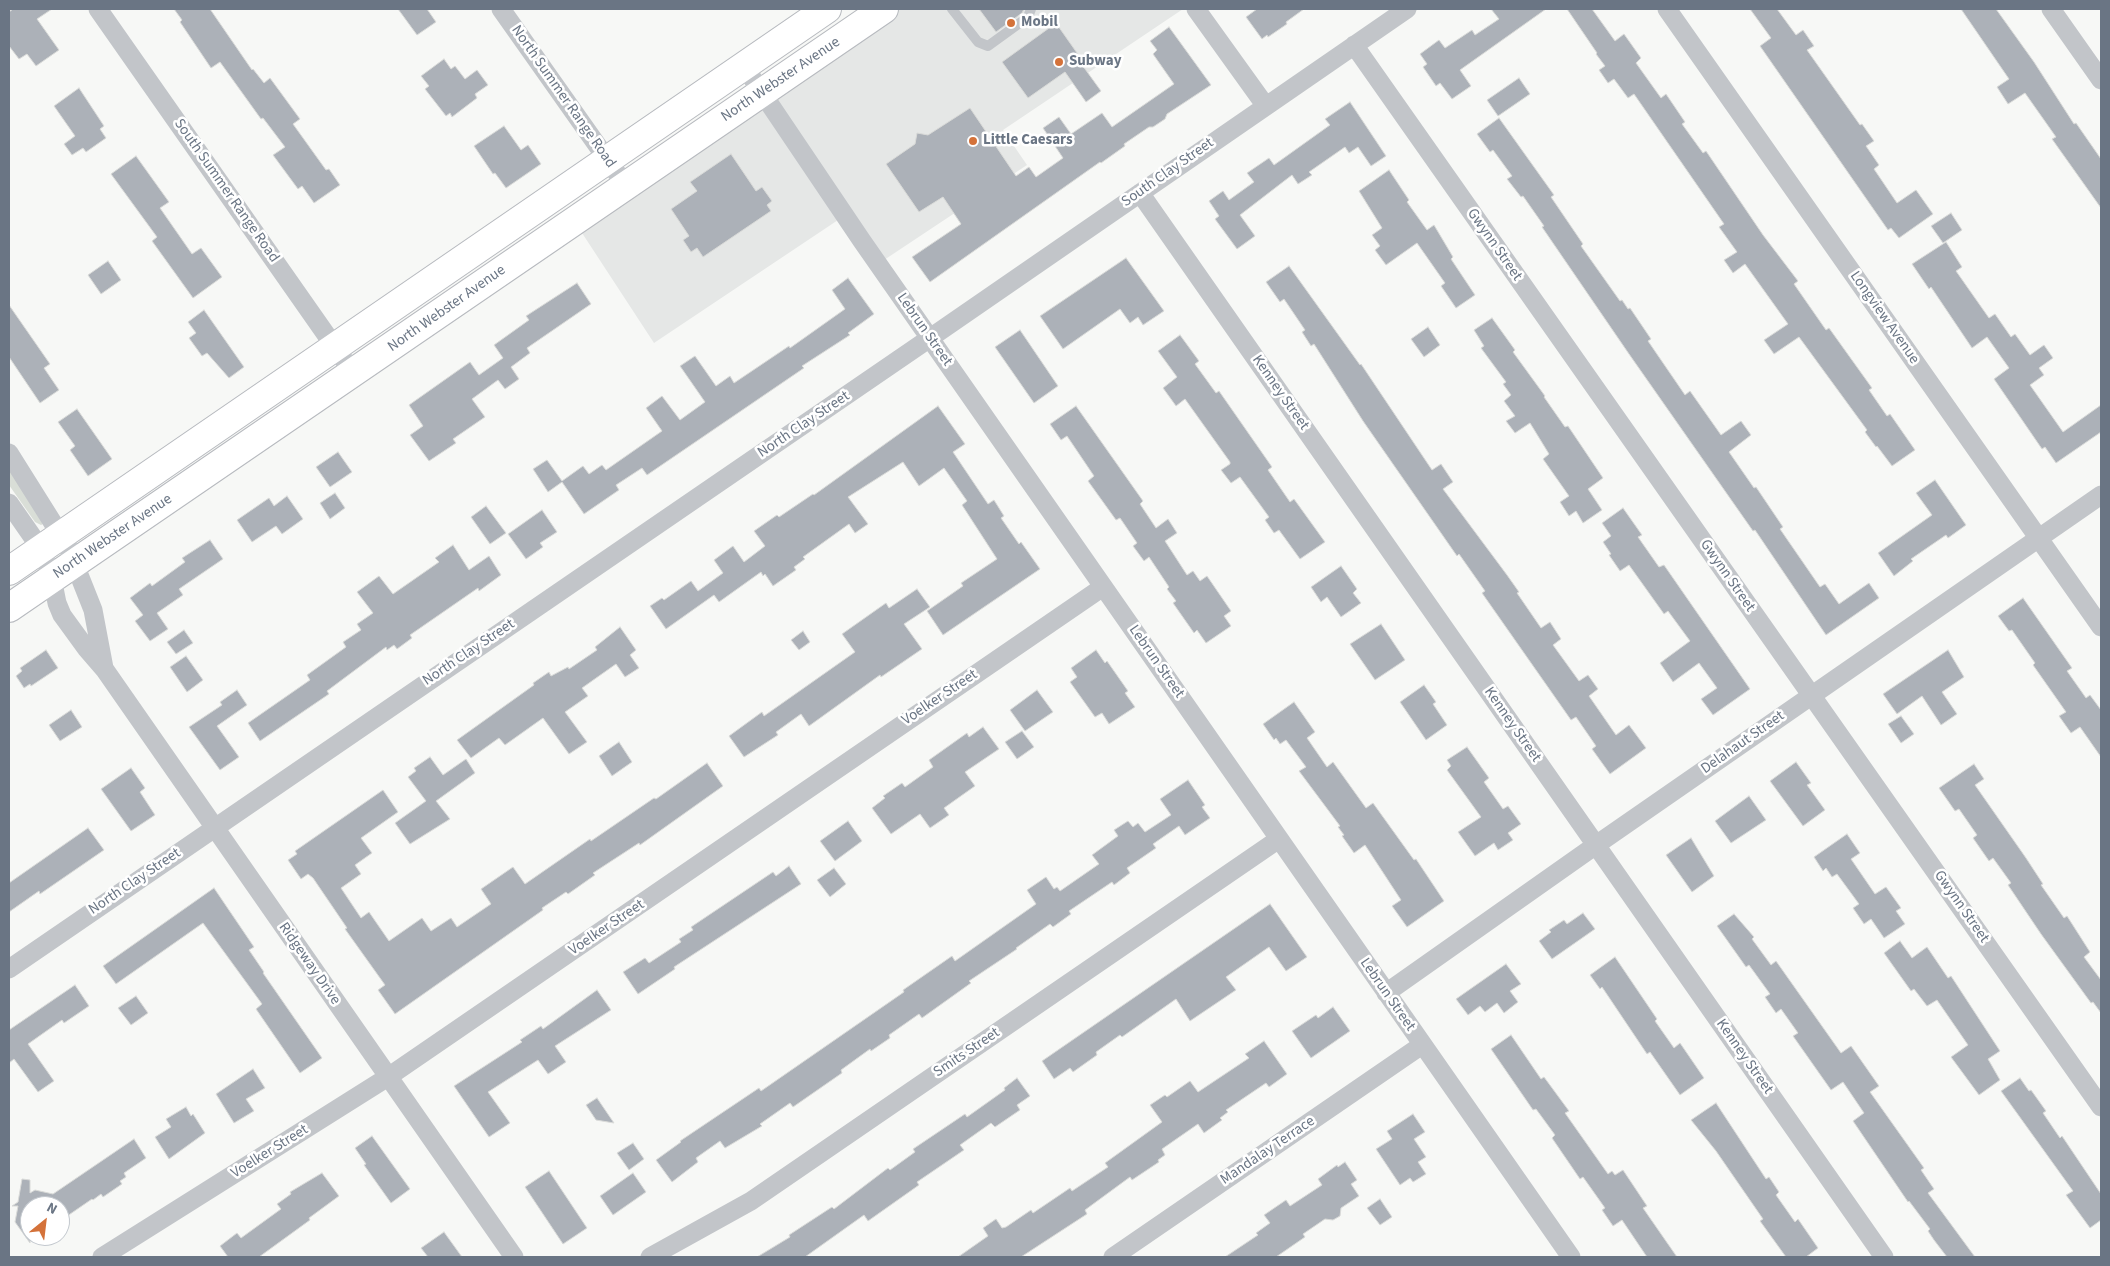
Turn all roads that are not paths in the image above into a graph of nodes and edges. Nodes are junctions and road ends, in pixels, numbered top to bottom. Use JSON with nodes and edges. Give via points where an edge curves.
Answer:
{"nodes":[{"id":1,"x":98,"y":9,"type":"edge"},
{"id":2,"x":501,"y":9,"type":"edge"},
{"id":3,"x":827,"y":9,"type":"edge"},
{"id":4,"x":884,"y":9,"type":"edge"},
{"id":5,"x":952,"y":9,"type":"edge"},
{"id":6,"x":1031,"y":9,"type":"edge"},
{"id":7,"x":1196,"y":9,"type":"edge"},
{"id":8,"x":1407,"y":9,"type":"edge"},
{"id":9,"x":1667,"y":9,"type":"edge"},
{"id":10,"x":2051,"y":9,"type":"edge"},
{"id":11,"x":1354,"y":45,"type":"junction"},
{"id":12,"x":744,"y":66,"type":"junction"},
{"id":13,"x":2101,"y":80,"type":"edge"},
{"id":14,"x":761,"y":93,"type":"junction"},
{"id":15,"x":1265,"y":105,"type":"junction"},
{"id":16,"x":608,"y":159,"type":"junction"},
{"id":17,"x":626,"y":186,"type":"junction"},
{"id":18,"x":1140,"y":193,"type":"junction"},
{"id":19,"x":930,"y":338,"type":"junction"},
{"id":20,"x":335,"y":347,"type":"junction"},
{"id":21,"x":354,"y":373,"type":"junction"},
{"id":22,"x":9,"y":453,"type":"edge"},
{"id":23,"x":2101,"y":495,"type":"edge"},
{"id":24,"x":9,"y":503,"type":"edge"},
{"id":25,"x":2039,"y":539,"type":"junction"},
{"id":26,"x":51,"y":542,"type":"junction"},
{"id":27,"x":75,"y":563,"type":"junction"},
{"id":28,"x":9,"y":571,"type":"edge"},
{"id":29,"x":52,"y":578,"type":"junction"},
{"id":30,"x":1103,"y":587,"type":"junction"},
{"id":31,"x":9,"y":608,"type":"edge"},
{"id":32,"x":2101,"y":627,"type":"edge"},
{"id":33,"x":105,"y":670,"type":"junction"},
{"id":34,"x":1812,"y":695,"type":"junction"},
{"id":35,"x":214,"y":828,"type":"junction"},
{"id":36,"x":1279,"y":839,"type":"junction"},
{"id":37,"x":1596,"y":845,"type":"junction"},
{"id":38,"x":9,"y":969,"type":"edge"},
{"id":39,"x":1386,"y":993,"type":"junction"},
{"id":40,"x":1422,"y":1045,"type":"junction"},
{"id":41,"x":388,"y":1077,"type":"junction"},
{"id":42,"x":2101,"y":1107,"type":"edge"},
{"id":43,"x":102,"y":1257,"type":"edge"},
{"id":44,"x":514,"y":1257,"type":"edge"},
{"id":45,"x":650,"y":1257,"type":"edge"},
{"id":46,"x":1113,"y":1257,"type":"edge"},
{"id":47,"x":1570,"y":1257,"type":"edge"},
{"id":48,"x":1884,"y":1257,"type":"edge"}],
"edges":[{"from":1,"to":20,"type":"street","name":"South Summer Range Road"},
{"from":2,"to":16,"type":"street","name":"North Summer Range Road"},
{"from":3,"to":12,"type":"main road","name":"North Webster Avenue"},
{"from":4,"to":14,"type":"main road","name":"North Webster Avenue"},
{"from":5,"to":6,"type":"lane","via":[[978,42],[988,46],[1028,17]]},
{"from":7,"to":15,"type":"street"},
{"from":8,"to":11,"type":"street","name":"South Clay Street"},
{"from":9,"to":25,"type":"street","name":"Longview Avenue"},
{"from":10,"to":13,"type":"street"},
{"from":11,"to":15,"type":"street","name":"South Clay Street"},
{"from":11,"to":34,"type":"street","name":"Gwynn Street"},
{"from":12,"to":14,"type":"street","name":"Lebrun Street"},
{"from":12,"to":16,"type":"main road","name":"North Webster Avenue"},
{"from":14,"to":17,"type":"main road","name":"North Webster Avenue"},
{"from":14,"to":19,"type":"street","name":"Lebrun Street"},
{"from":15,"to":18,"type":"street","name":"South Clay Street"},
{"from":16,"to":17,"type":"street","name":"North Summer Range Road"},
{"from":16,"to":20,"type":"main road","name":"North Webster Avenue"},
{"from":17,"to":21,"type":"main road","name":"North Webster Avenue"},
{"from":18,"to":19,"type":"street","name":"South Clay Street"},
{"from":18,"to":37,"type":"street","name":"Kenney Street"},
{"from":19,"to":30,"type":"street","name":"Lebrun Street"},
{"from":19,"to":35,"type":"street","name":"North Clay Street"},
{"from":20,"to":21,"type":"street","name":"South Summer Range Road"},
{"from":20,"to":26,"type":"main road","name":"North Webster Avenue"},
{"from":21,"to":27,"type":"main road","name":"North Webster Avenue"},
{"from":22,"to":26,"type":"street"},
{"from":23,"to":25,"type":"street","name":"Delahaut Street"},
{"from":24,"to":26,"type":"street"},
{"from":25,"to":32,"type":"street","name":"Longview Avenue"},
{"from":25,"to":34,"type":"street","name":"Delahaut Street"},
{"from":26,"to":27,"type":"street","name":"Ridgeway Drive"},
{"from":26,"to":28,"type":"main road","name":"North Webster Avenue"},
{"from":26,"to":29,"type":"street","name":"Ridgeway Drive"},
{"from":27,"to":29,"type":"main road","name":"North Webster Avenue"},
{"from":27,"to":33,"type":"street","name":"Ridgeway Drive","via":[[94,610]]},
{"from":29,"to":31,"type":"main road","name":"North Webster Avenue"},
{"from":29,"to":33,"type":"street","name":"Ridgeway Drive","via":[[62,615]]},
{"from":30,"to":36,"type":"street","name":"Lebrun Street"},
{"from":30,"to":41,"type":"street","name":"Voelker Street"},
{"from":33,"to":35,"type":"street","name":"Ridgeway Drive"},
{"from":34,"to":37,"type":"street","name":"Delahaut Street"},
{"from":34,"to":42,"type":"street","name":"Gwynn Street"},
{"from":35,"to":38,"type":"street","name":"North Clay Street"},
{"from":35,"to":41,"type":"street","name":"Ridgeway Drive"},
{"from":36,"to":39,"type":"street","name":"Lebrun Street"},
{"from":36,"to":45,"type":"street","name":"Smits Street","via":[[751,1201]]},
{"from":37,"to":39,"type":"street","name":"Delahaut Street"},
{"from":37,"to":48,"type":"street","name":"Kenney Street"},
{"from":39,"to":40,"type":"street","name":"Lebrun Street"},
{"from":40,"to":46,"type":"street","name":"Mandalay Terrace"},
{"from":40,"to":47,"type":"street","name":"Lebrun Street"},
{"from":41,"to":43,"type":"street","name":"Voelker Street"},
{"from":41,"to":44,"type":"street","name":"Ridgeway Drive"}]}
